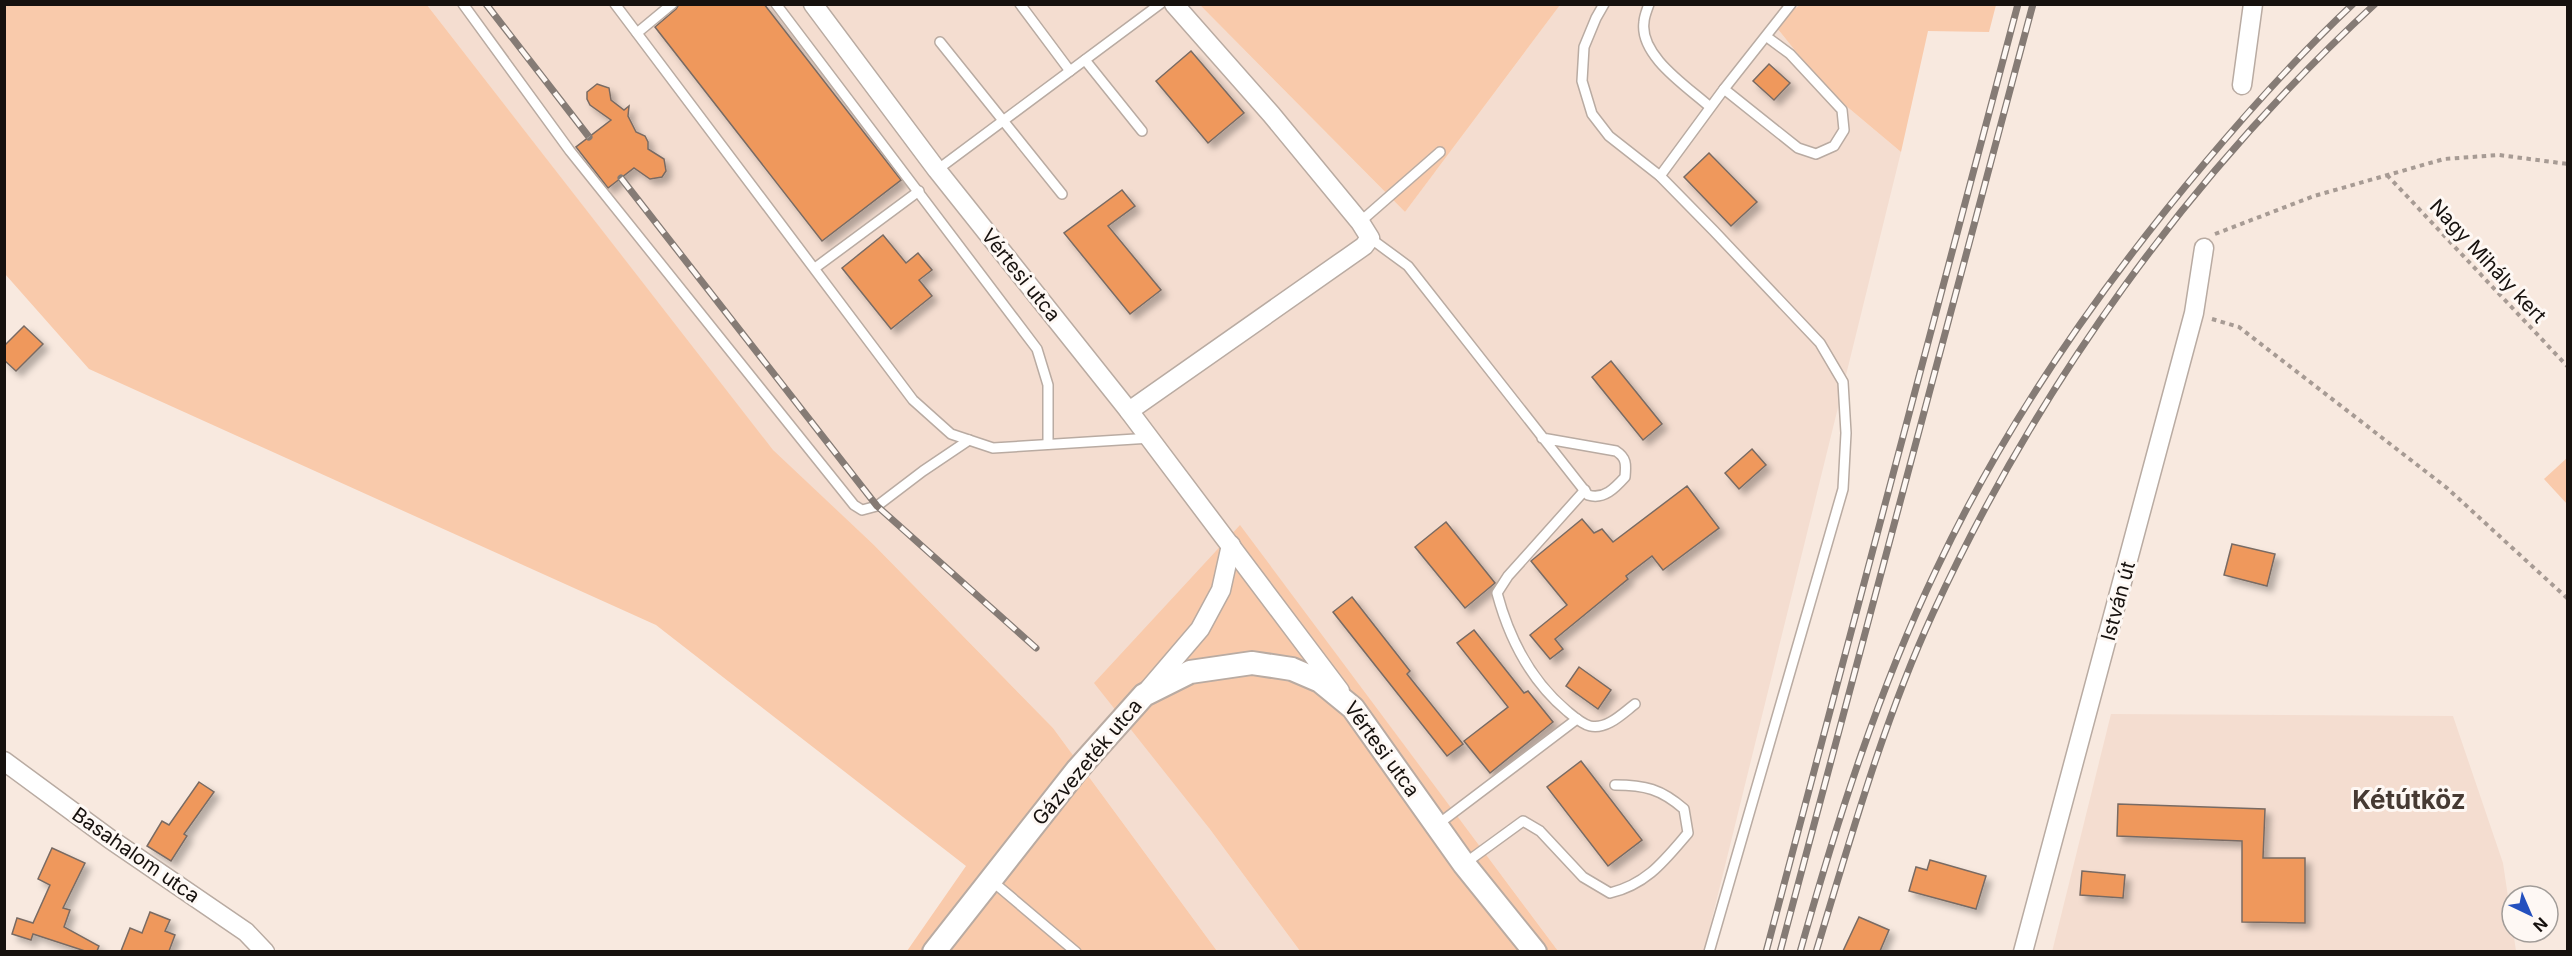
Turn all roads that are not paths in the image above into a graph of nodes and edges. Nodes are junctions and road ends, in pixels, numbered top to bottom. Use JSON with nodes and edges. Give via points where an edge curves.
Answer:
{"nodes":[{"id":1,"x":463,"y":4,"type":"edge"},
{"id":2,"x":615,"y":4,"type":"edge"},
{"id":3,"x":672,"y":4,"type":"edge"},
{"id":4,"x":776,"y":4,"type":"edge"},
{"id":5,"x":813,"y":4,"type":"edge"},
{"id":6,"x":1020,"y":4,"type":"edge"},
{"id":7,"x":1160,"y":4,"type":"edge"},
{"id":8,"x":1174,"y":4,"type":"edge"},
{"id":9,"x":1604,"y":4,"type":"edge"},
{"id":10,"x":1649,"y":4,"type":"edge"},
{"id":11,"x":1791,"y":4,"type":"edge"},
{"id":12,"x":2253,"y":4,"type":"edge"},
{"id":13,"x":637,"y":33,"type":"junction"},
{"id":14,"x":1767,"y":37,"type":"junction"},
{"id":15,"x":940,"y":42,"type":"dead end"},
{"id":16,"x":1085,"y":60,"type":"junction"},
{"id":17,"x":1070,"y":71,"type":"junction"},
{"id":18,"x":2242,"y":85,"type":"dead end"},
{"id":19,"x":1724,"y":88,"type":"junction"},
{"id":20,"x":1710,"y":107,"type":"junction"},
{"id":21,"x":1003,"y":121,"type":"junction"},
{"id":22,"x":1142,"y":131,"type":"dead end"},
{"id":23,"x":1440,"y":152,"type":"dead end"},
{"id":24,"x":937,"y":170,"type":"junction"},
{"id":25,"x":1660,"y":176,"type":"junction"},
{"id":26,"x":919,"y":191,"type":"junction"},
{"id":27,"x":1062,"y":194,"type":"dead end"},
{"id":28,"x":1360,"y":222,"type":"junction"},
{"id":29,"x":1370,"y":238,"type":"junction"},
{"id":30,"x":2204,"y":248,"type":"road end"},
{"id":31,"x":815,"y":268,"type":"junction"},
{"id":32,"x":1130,"y":411,"type":"junction"},
{"id":33,"x":1151,"y":438,"type":"junction"},
{"id":34,"x":1542,"y":438,"type":"junction"},
{"id":35,"x":969,"y":440,"type":"junction"},
{"id":36,"x":1048,"y":444,"type":"junction"},
{"id":37,"x":1585,"y":490,"type":"junction"},
{"id":38,"x":1231,"y":544,"type":"junction"},
{"id":39,"x":1144,"y":694,"type":"junction"},
{"id":40,"x":1635,"y":704,"type":"dead end"},
{"id":41,"x":1353,"y":708,"type":"junction"},
{"id":42,"x":1577,"y":719,"type":"junction"},
{"id":43,"x":4,"y":761,"type":"edge"},
{"id":44,"x":1615,"y":785,"type":"dead end"},
{"id":45,"x":1437,"y":825,"type":"junction"},
{"id":46,"x":1464,"y":864,"type":"junction"},
{"id":47,"x":990,"y":879,"type":"junction"},
{"id":48,"x":265,"y":951,"type":"edge"},
{"id":49,"x":934,"y":951,"type":"edge"},
{"id":50,"x":1076,"y":951,"type":"edge"},
{"id":51,"x":1535,"y":951,"type":"edge"},
{"id":52,"x":1708,"y":951,"type":"edge"},
{"id":53,"x":2023,"y":951,"type":"edge"}],
"edges":[{"from":1,"to":35,"type":"lane","via":[[570,151],[855,505],[862,510],[877,506]]},
{"from":2,"to":13,"type":"lane"},
{"from":3,"to":13,"type":"lane"},
{"from":4,"to":26,"type":"lane"},
{"from":5,"to":24,"type":"street","name":"Vértesi utca"},
{"from":6,"to":17,"type":"lane"},
{"from":7,"to":16,"type":"lane"},
{"from":8,"to":28,"type":"street"},
{"from":9,"to":25,"type":"lane","via":[[1584,47],[1582,81],[1592,114],[1609,136]]},
{"from":10,"to":20,"type":"lane","via":[[1643,24],[1646,42],[1655,58]]},
{"from":11,"to":14,"type":"lane"},
{"from":12,"to":18,"type":"street"},
{"from":13,"to":31,"type":"lane"},
{"from":14,"to":19,"type":"lane"},
{"from":14,"to":19,"type":"lane","via":[[1790,54],[1842,110],[1845,130],[1834,146],[1816,154],[1798,148]]},
{"from":15,"to":21,"type":"lane"},
{"from":16,"to":17,"type":"lane"},
{"from":16,"to":22,"type":"lane"},
{"from":17,"to":21,"type":"lane"},
{"from":19,"to":20,"type":"lane"},
{"from":20,"to":25,"type":"lane"},
{"from":21,"to":24,"type":"lane"},
{"from":21,"to":27,"type":"lane"},
{"from":23,"to":28,"type":"lane"},
{"from":24,"to":32,"type":"street","name":"Vértesi utca"},
{"from":25,"to":52,"type":"lane","via":[[1820,343],[1843,382],[1843,489]]},
{"from":26,"to":31,"type":"lane"},
{"from":26,"to":36,"type":"lane","via":[[1037,349],[1048,385]]},
{"from":28,"to":29,"type":"street"},
{"from":29,"to":32,"type":"street"},
{"from":29,"to":34,"type":"lane","via":[[1408,266]]},
{"from":30,"to":53,"type":"street","name":"István út","via":[[2194,313]]},
{"from":31,"to":35,"type":"lane","via":[[913,400],[951,434]]},
{"from":32,"to":33,"type":"street","name":"Vértesi utca"},
{"from":33,"to":36,"type":"lane"},
{"from":33,"to":38,"type":"street","name":"Vértesi utca"},
{"from":34,"to":37,"type":"lane"},
{"from":34,"to":37,"type":"lane","via":[[1616,451],[1623,456],[1625,477],[1616,487],[1596,497]]},
{"from":35,"to":36,"type":"lane","via":[[993,448]]},
{"from":37,"to":42,"type":"lane","via":[[1497,593],[1503,617],[1531,674],[1554,701]]},
{"from":38,"to":39,"type":"street","via":[[1221,590],[1200,629]]},
{"from":38,"to":41,"type":"street","name":"Vértesi utca"},
{"from":39,"to":41,"type":"street","name":"Gázvezeték utca","via":[[1190,672],[1252,663],[1292,669],[1320,681]]},
{"from":39,"to":47,"type":"street","name":"Gázvezeték utca"},
{"from":40,"to":42,"type":"lane","via":[[1610,723],[1591,726]]},
{"from":41,"to":45,"type":"street","name":"Vértesi utca"},
{"from":42,"to":45,"type":"lane"},
{"from":43,"to":48,"type":"street","name":"Basahalom utca","via":[[246,932]]},
{"from":44,"to":46,"type":"lane","via":[[1639,785],[1667,795],[1684,809],[1688,833],[1656,869],[1630,888],[1610,893],[1583,877],[1540,831],[1523,820]]},
{"from":45,"to":46,"type":"street","name":"Vértesi utca"},
{"from":46,"to":51,"type":"street","name":"Vértesi utca"},
{"from":47,"to":49,"type":"street","name":"Gázvezeték utca"},
{"from":47,"to":50,"type":"lane"}]}
